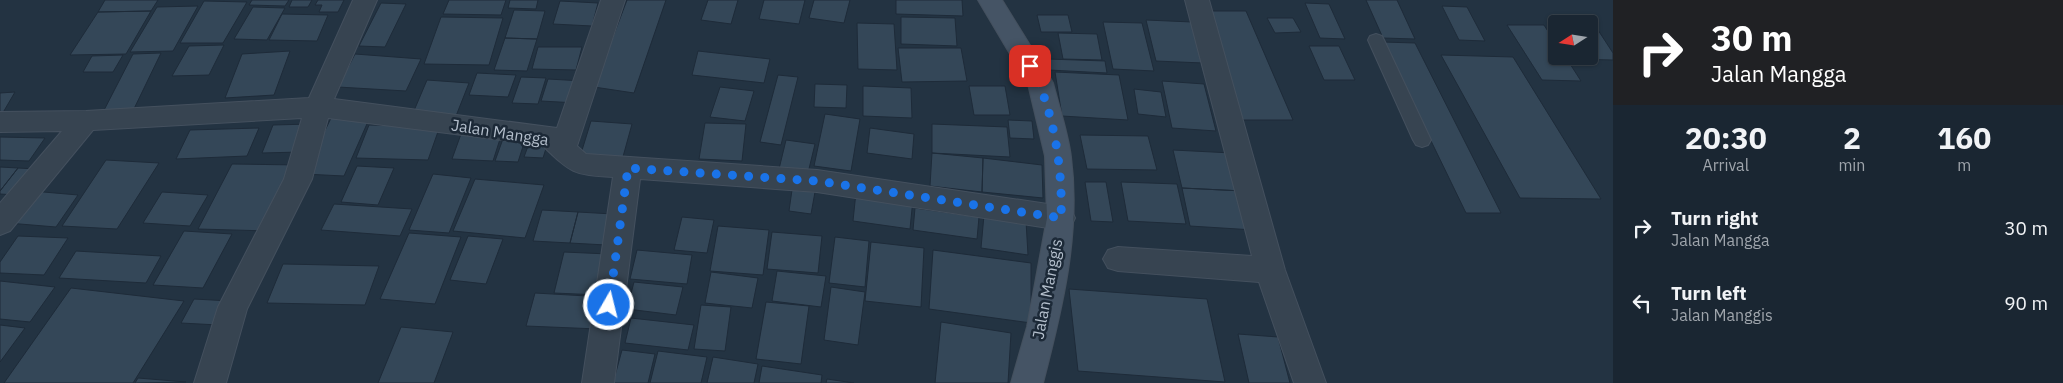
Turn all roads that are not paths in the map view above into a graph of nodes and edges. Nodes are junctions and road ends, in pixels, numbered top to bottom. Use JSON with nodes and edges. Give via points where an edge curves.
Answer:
{"nodes":[{"id":1,"x":365,"y":0,"type":"edge"},
{"id":2,"x":613,"y":0,"type":"edge"},
{"id":3,"x":990,"y":0,"type":"edge"},
{"id":4,"x":1197,"y":0,"type":"edge"},
{"id":5,"x":1376,"y":40,"type":"dead end"},
{"id":6,"x":318,"y":107,"type":"junction"},
{"id":7,"x":86,"y":121,"type":"junction"},
{"id":8,"x":0,"y":122,"type":"edge"},
{"id":9,"x":1422,"y":140,"type":"dead end"},
{"id":10,"x":563,"y":149,"type":"junction"},
{"id":11,"x":628,"y":168,"type":"junction"},
{"id":12,"x":1061,"y":218,"type":"junction"},
{"id":13,"x":0,"y":223,"type":"edge"},
{"id":14,"x":1118,"y":259,"type":"dead end"},
{"id":15,"x":1270,"y":270,"type":"junction"},
{"id":16,"x":210,"y":383,"type":"edge"},
{"id":17,"x":598,"y":383,"type":"edge"},
{"id":18,"x":1027,"y":383,"type":"edge"},
{"id":19,"x":1310,"y":383,"type":"edge"}],
"edges":[{"from":1,"to":6,"type":"street"},
{"from":2,"to":10,"type":"street"},
{"from":3,"to":12,"type":"street","name":"Jalan Manggis","via":[[1040,83],[1058,156]]},
{"from":4,"to":15,"type":"street"},
{"from":5,"to":9,"type":"lane"},
{"from":6,"to":7,"type":"street","name":"Jalan Mangga"},
{"from":6,"to":10,"type":"street","name":"Jalan Mangga","via":[[549,136]]},
{"from":6,"to":16,"type":"street","via":[[298,179],[233,307]]},
{"from":7,"to":8,"type":"street","name":"Jalan Mangga"},
{"from":7,"to":13,"type":"street"},
{"from":10,"to":11,"type":"street","name":"Jalan Mangga","via":[[577,162]]},
{"from":11,"to":12,"type":"street","name":"Jalan Mangga","via":[[817,181]]},
{"from":11,"to":17,"type":"street"},
{"from":12,"to":18,"type":"street","name":"Jalan Manggis","via":[[1042,327]]},
{"from":14,"to":15,"type":"street"},
{"from":15,"to":19,"type":"street"}]}
